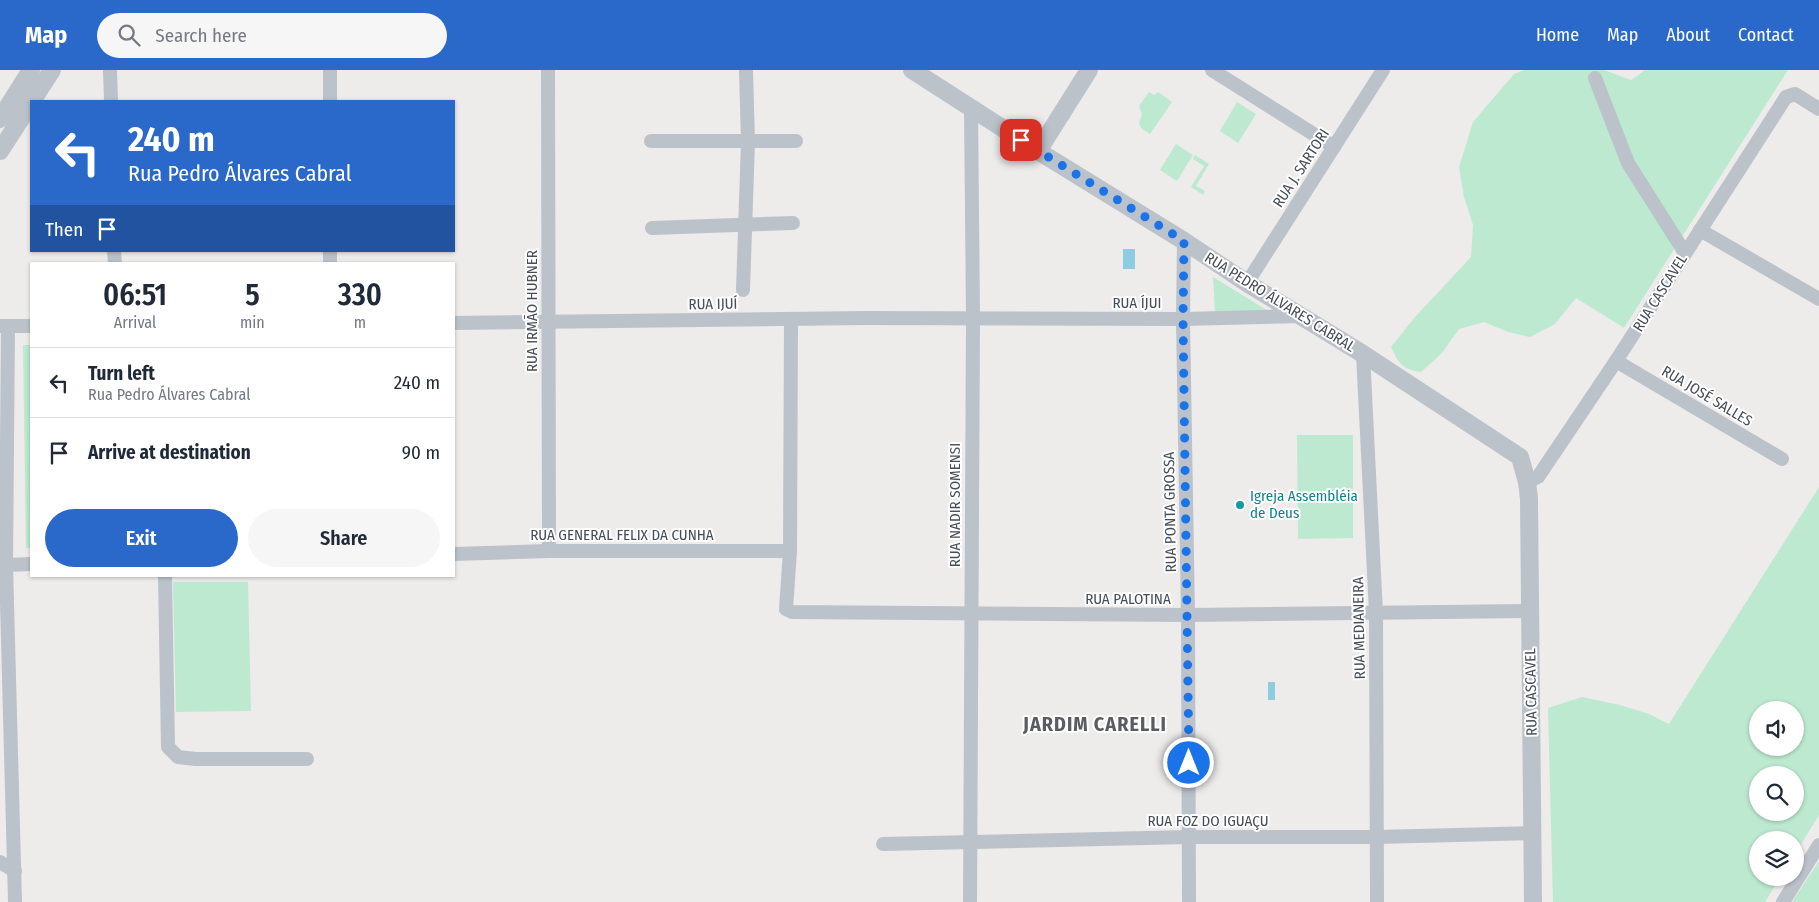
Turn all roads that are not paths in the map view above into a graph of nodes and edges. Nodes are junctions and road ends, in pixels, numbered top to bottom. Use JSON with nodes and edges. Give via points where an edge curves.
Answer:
{"nodes":[{"id":1,"x":32,"y":70,"type":"edge"},
{"id":2,"x":52,"y":70,"type":"edge"},
{"id":3,"x":110,"y":70,"type":"edge"},
{"id":4,"x":330,"y":70,"type":"edge"},
{"id":5,"x":548,"y":70,"type":"edge"},
{"id":6,"x":746,"y":70,"type":"edge"},
{"id":7,"x":912,"y":70,"type":"edge"},
{"id":8,"x":1089,"y":70,"type":"edge"},
{"id":9,"x":1212,"y":70,"type":"edge"},
{"id":10,"x":1383,"y":70,"type":"edge"},
{"id":11,"x":1595,"y":78,"type":"dead end"},
{"id":12,"x":33,"y":100,"type":"edge"},
{"id":13,"x":111,"y":100,"type":"edge"},
{"id":14,"x":330,"y":100,"type":"edge"},
{"id":15,"x":30,"y":105,"type":"edge"},
{"id":16,"x":971,"y":108,"type":"junction"},
{"id":17,"x":1819,"y":109,"type":"edge"},
{"id":18,"x":0,"y":119,"type":"edge"},
{"id":19,"x":651,"y":141,"type":"dead end"},
{"id":20,"x":796,"y":141,"type":"dead end"},
{"id":21,"x":748,"y":142,"type":"junction"},
{"id":22,"x":1334,"y":147,"type":"junction"},
{"id":23,"x":0,"y":151,"type":"edge"},
{"id":24,"x":1038,"y":151,"type":"junction"},
{"id":25,"x":793,"y":223,"type":"dead end"},
{"id":26,"x":745,"y":225,"type":"junction"},
{"id":27,"x":652,"y":228,"type":"dead end"},
{"id":28,"x":1700,"y":230,"type":"junction"},
{"id":29,"x":1184,"y":241,"type":"junction"},
{"id":30,"x":1685,"y":253,"type":"junction"},
{"id":31,"x":1247,"y":283,"type":"junction"},
{"id":32,"x":743,"y":290,"type":"dead end"},
{"id":33,"x":1819,"y":299,"type":"edge"},
{"id":34,"x":1302,"y":316,"type":"junction"},
{"id":35,"x":973,"y":318,"type":"junction"},
{"id":36,"x":791,"y":319,"type":"junction"},
{"id":37,"x":1183,"y":319,"type":"junction"},
{"id":38,"x":548,"y":322,"type":"junction"},
{"id":39,"x":455,"y":323,"type":"edge"},
{"id":40,"x":4,"y":326,"type":"edge"},
{"id":41,"x":30,"y":326,"type":"edge"},
{"id":42,"x":1363,"y":354,"type":"junction"},
{"id":43,"x":1616,"y":361,"type":"junction"},
{"id":44,"x":1520,"y":457,"type":"joint"},
{"id":45,"x":1782,"y":459,"type":"dead end"},
{"id":46,"x":1528,"y":482,"type":"junction"},
{"id":47,"x":549,"y":551,"type":"junction"},
{"id":48,"x":790,"y":551,"type":"junction"},
{"id":49,"x":455,"y":554,"type":"edge"},
{"id":50,"x":3,"y":564,"type":"edge"},
{"id":51,"x":30,"y":564,"type":"edge"},
{"id":52,"x":165,"y":577,"type":"edge"},
{"id":53,"x":1531,"y":611,"type":"junction"},
{"id":54,"x":1376,"y":613,"type":"junction"},
{"id":55,"x":970,"y":614,"type":"junction"},
{"id":56,"x":1188,"y":615,"type":"junction"},
{"id":57,"x":307,"y":759,"type":"dead end"},
{"id":58,"x":1533,"y":833,"type":"junction"},
{"id":59,"x":1189,"y":836,"type":"junction"},
{"id":60,"x":1377,"y":836,"type":"junction"},
{"id":61,"x":970,"y":841,"type":"junction"},
{"id":62,"x":883,"y":844,"type":"dead end"},
{"id":63,"x":1819,"y":845,"type":"edge"},
{"id":64,"x":0,"y":862,"type":"edge"},
{"id":65,"x":15,"y":871,"type":"junction"},
{"id":66,"x":15,"y":902,"type":"edge"},
{"id":67,"x":970,"y":902,"type":"edge"},
{"id":68,"x":1190,"y":902,"type":"edge"},
{"id":69,"x":1377,"y":902,"type":"edge"},
{"id":70,"x":1533,"y":902,"type":"edge"},
{"id":71,"x":1783,"y":902,"type":"edge"}],
"edges":[{"from":1,"to":18,"type":"street"},
{"from":2,"to":12,"type":"street"},
{"from":3,"to":13,"type":"street"},
{"from":4,"to":14,"type":"street"},
{"from":5,"to":38,"type":"street","name":"RUA IRMÃO HUBNER"},
{"from":6,"to":21,"type":"street"},
{"from":7,"to":16,"type":"street","name":"RUA PEDRO ÁLVARES CABRAL"},
{"from":8,"to":24,"type":"street"},
{"from":9,"to":22,"type":"street"},
{"from":10,"to":22,"type":"street","name":"RUA J. SARTORI"},
{"from":11,"to":30,"type":"street","via":[[1628,163]]},
{"from":15,"to":23,"type":"street"},
{"from":16,"to":24,"type":"street","name":"RUA PEDRO ÁLVARES CABRAL"},
{"from":16,"to":35,"type":"street","name":"RUA NADIR SOMENSI"},
{"from":17,"to":28,"type":"street","name":"RUA CASCAVEL","via":[[1795,94],[1786,97]]},
{"from":19,"to":21,"type":"street"},
{"from":20,"to":21,"type":"street"},
{"from":21,"to":26,"type":"street"},
{"from":22,"to":31,"type":"street","name":"RUA J. SARTORI"},
{"from":24,"to":29,"type":"street","name":"RUA PEDRO ÁLVARES CABRAL"},
{"from":25,"to":26,"type":"street"},
{"from":26,"to":27,"type":"street"},
{"from":26,"to":32,"type":"street"},
{"from":28,"to":30,"type":"street","name":"RUA CASCAVEL"},
{"from":28,"to":33,"type":"street"},
{"from":29,"to":31,"type":"street","name":"RUA PEDRO ÁLVARES CABRAL"},
{"from":29,"to":37,"type":"street","name":"RUA PONTA GROSSA"},
{"from":30,"to":43,"type":"street","name":"RUA CASCAVEL"},
{"from":31,"to":34,"type":"street","name":"RUA PEDRO ÁLVARES CABRAL"},
{"from":34,"to":37,"type":"street","name":"RUA ÍJUI"},
{"from":34,"to":42,"type":"street","name":"RUA PEDRO ÁLVARES CABRAL"},
{"from":35,"to":36,"type":"street","name":"RUA IJUÍ"},
{"from":35,"to":37,"type":"street","name":"RUA ÍJUI"},
{"from":35,"to":55,"type":"street","name":"RUA NADIR SOMENSI"},
{"from":36,"to":38,"type":"street","name":"RUA IJUÍ"},
{"from":36,"to":48,"type":"street"},
{"from":37,"to":56,"type":"street","name":"RUA PONTA GROSSA"},
{"from":38,"to":39,"type":"street","name":"RUA IJUÍ"},
{"from":38,"to":47,"type":"street","name":"RUA IRMÃO HUBNER"},
{"from":40,"to":41,"type":"street"},
{"from":40,"to":50,"type":"street"},
{"from":42,"to":44,"type":"street","name":"RUA PEDRO ÁLVARES CABRAL"},
{"from":42,"to":54,"type":"street","name":"RUA MEDIANEIRA"},
{"from":43,"to":45,"type":"street","name":"RUA JOSÉ SALLES"},
{"from":43,"to":46,"type":"street","name":"RUA CASCAVEL","via":[[1538,477]]},
{"from":44,"to":46,"type":"street","name":"RUA CASCAVEL"},
{"from":46,"to":53,"type":"street","name":"RUA CASCAVEL"},
{"from":47,"to":48,"type":"street","name":"RUA GENERAL FELIX DA CUNHA"},
{"from":47,"to":49,"type":"street","name":"RUA GENERAL FELIX DA CUNHA"},
{"from":48,"to":55,"type":"street","name":"RUA PALOTINA","via":[[786,609],[798,613]]},
{"from":50,"to":51,"type":"street"},
{"from":50,"to":65,"type":"street"},
{"from":52,"to":57,"type":"street","via":[[168,747],[178,757],[196,759]]},
{"from":53,"to":54,"type":"street","name":"RUA PALOTINA"},
{"from":53,"to":58,"type":"street","name":"RUA CASCAVEL"},
{"from":54,"to":56,"type":"street","name":"RUA PALOTINA"},
{"from":54,"to":60,"type":"street","name":"RUA MEDIANEIRA"},
{"from":55,"to":56,"type":"street","name":"RUA PALOTINA"},
{"from":55,"to":61,"type":"street","name":"RUA NADIR SOMENSI"},
{"from":56,"to":59,"type":"street","name":"RUA PONTA GROSSA"},
{"from":58,"to":60,"type":"street","name":"RUA FOZ DO IGUAÇU"},
{"from":58,"to":70,"type":"street","name":"RUA CASCAVEL"},
{"from":59,"to":60,"type":"street","name":"RUA FOZ DO IGUAÇU"},
{"from":59,"to":61,"type":"street","name":"RUA FOZ DO IGUAÇU"},
{"from":59,"to":68,"type":"street","name":"RUA PONTA GROSSA"},
{"from":60,"to":69,"type":"street","name":"RUA MEDIANEIRA"},
{"from":61,"to":62,"type":"street","name":"RUA FOZ DO IGUAÇU"},
{"from":61,"to":67,"type":"street","name":"RUA NADIR SOMENSI"},
{"from":63,"to":71,"type":"street"},
{"from":64,"to":65,"type":"street"},
{"from":65,"to":66,"type":"street"}]}
